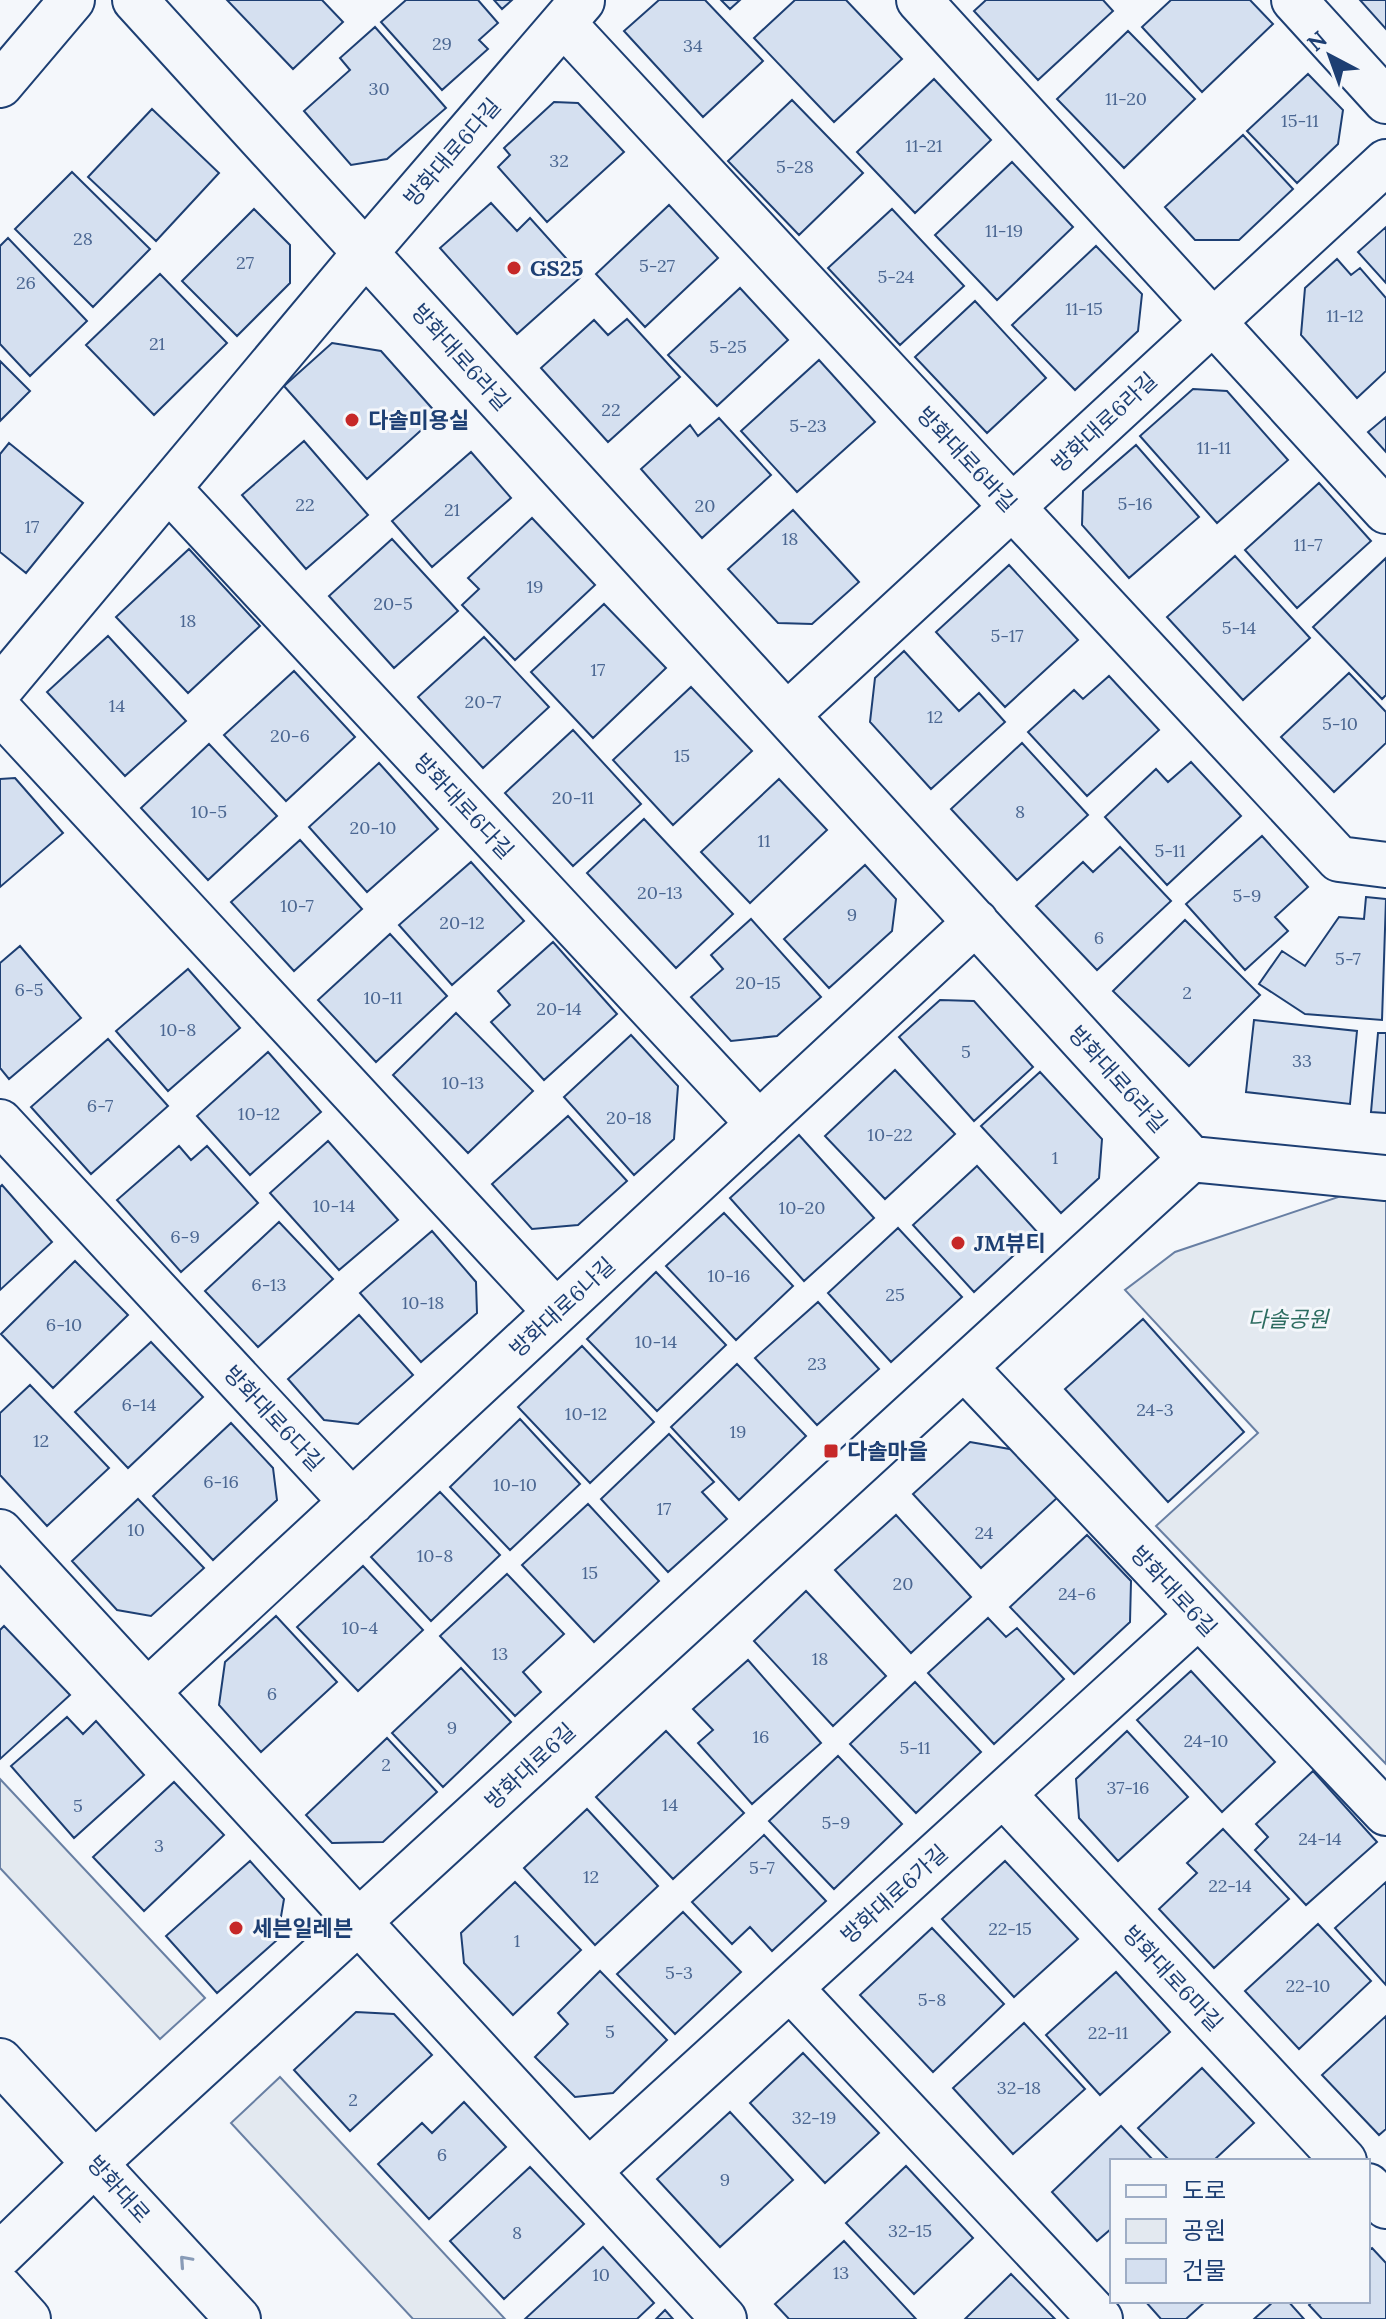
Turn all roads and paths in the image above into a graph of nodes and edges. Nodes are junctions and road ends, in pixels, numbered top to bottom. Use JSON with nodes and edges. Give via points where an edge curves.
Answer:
{"nodes":[{"id":1,"x":72,"y":0,"type":"edge"},
{"id":2,"x":135,"y":0,"type":"edge"},
{"id":3,"x":919,"y":0,"type":"edge"},
{"id":4,"x":1294,"y":0,"type":"edge"},
{"id":5,"x":573,"y":12,"type":"edge"},
{"id":6,"x":0,"y":85,"type":"edge"},
{"id":7,"x":1386,"y":101,"type":"edge"},
{"id":8,"x":1386,"y":162,"type":"edge"},
{"id":9,"x":366,"y":252,"type":"junction"},
{"id":10,"x":1213,"y":321,"type":"junction"},
{"id":11,"x":168,"y":488,"type":"junction"},
{"id":12,"x":1012,"y":507,"type":"junction"},
{"id":13,"x":1386,"y":511,"type":"edge"},
{"id":14,"x":0,"y":689,"type":"edge"},
{"id":15,"x":0,"y":711,"type":"edge"},
{"id":16,"x":787,"y":715,"type":"junction"},
{"id":17,"x":1386,"y":865,"type":"edge"},
{"id":18,"x":976,"y":922,"type":"junction"},
{"id":19,"x":0,"y":1122,"type":"edge"},
{"id":20,"x":759,"y":1124,"type":"junction"},
{"id":21,"x":1191,"y":1159,"type":"junction"},
{"id":22,"x":1386,"y":1178,"type":"edge"},
{"id":23,"x":556,"y":1312,"type":"junction"},
{"id":24,"x":964,"y":1367,"type":"junction"},
{"id":25,"x":352,"y":1502,"type":"junction"},
{"id":26,"x":0,"y":1532,"type":"edge"},
{"id":27,"x":1198,"y":1616,"type":"junction"},
{"id":28,"x":147,"y":1692,"type":"junction"},
{"id":29,"x":1003,"y":1794,"type":"junction"},
{"id":30,"x":1386,"y":1813,"type":"edge"},
{"id":31,"x":360,"y":1923,"type":"junction"},
{"id":32,"x":790,"y":1988,"type":"junction"},
{"id":33,"x":0,"y":2061,"type":"edge"},
{"id":34,"x":1342,"y":2159,"type":"edge"},
{"id":35,"x":95,"y":2163,"type":"junction"},
{"id":36,"x":589,"y":2171,"type":"junction"},
{"id":37,"x":1370,"y":2188,"type":"edge"},
{"id":38,"x":1386,"y":2206,"type":"edge"},
{"id":39,"x":0,"y":2255,"type":"edge"},
{"id":40,"x":0,"y":2288,"type":"edge"},
{"id":41,"x":28,"y":2319,"type":"edge"},
{"id":42,"x":238,"y":2319,"type":"edge"},
{"id":43,"x":724,"y":2319,"type":"edge"},
{"id":44,"x":1100,"y":2319,"type":"edge"}],
"edges":[{"from":1,"to":6,"type":"street"},
{"from":2,"to":9,"type":"street","name":"방화대로6라길"},
{"from":3,"to":10,"type":"street"},
{"from":4,"to":7,"type":"street"},
{"from":5,"to":9,"type":"street","name":"방화대로6다길"},
{"from":5,"to":12,"type":"street","name":"방화대로6바길"},
{"from":8,"to":10,"type":"street","name":"방화대로6라길"},
{"from":9,"to":11,"type":"street","name":"방화대로6다길"},
{"from":9,"to":16,"type":"street","name":"방화대로6라길"},
{"from":10,"to":12,"type":"street","name":"방화대로6라길"},
{"from":10,"to":13,"type":"street"},
{"from":11,"to":14,"type":"street","name":"방화대로6다길"},
{"from":11,"to":20,"type":"street","name":"방화대로6다길"},
{"from":12,"to":16,"type":"street","name":"방화대로6라길"},
{"from":12,"to":17,"type":"street","name":"방화대로6바길","via":[[1339,859]]},
{"from":15,"to":23,"type":"street"},
{"from":16,"to":18,"type":"street","name":"방화대로6라길"},
{"from":18,"to":20,"type":"street","name":"방화대로6나길"},
{"from":18,"to":21,"type":"street","name":"방화대로6라길"},
{"from":19,"to":25,"type":"street","name":"방화대로6다길"},
{"from":20,"to":23,"type":"street","name":"방화대로6나길"},
{"from":21,"to":22,"type":"street"},
{"from":21,"to":24,"type":"street","name":"방화대로6길"},
{"from":23,"to":25,"type":"street","name":"방화대로6나길"},
{"from":24,"to":27,"type":"street","name":"방화대로6길"},
{"from":24,"to":31,"type":"street","name":"방화대로6길"},
{"from":25,"to":28,"type":"street","name":"방화대로6나길"},
{"from":26,"to":28,"type":"street"},
{"from":27,"to":29,"type":"street","name":"방화대로6가길"},
{"from":27,"to":30,"type":"street","name":"방화대로6길"},
{"from":28,"to":31,"type":"street"},
{"from":29,"to":32,"type":"street","name":"방화대로6가길"},
{"from":29,"to":34,"type":"street","name":"방화대로6마길"},
{"from":31,"to":35,"type":"street","name":"방화대로6길"},
{"from":31,"to":36,"type":"street"},
{"from":32,"to":36,"type":"street","name":"방화대로6가길"},
{"from":32,"to":44,"type":"street"},
{"from":33,"to":35,"type":"street","name":"방화대로"},
{"from":35,"to":39,"type":"street","name":"방화대로6길"},
{"from":42,"to":35,"type":"street","name":"방화대로","one_way":true},
{"from":36,"to":43,"type":"street"},
{"from":37,"to":38,"type":"street"},
{"from":40,"to":41,"type":"street"}]}
